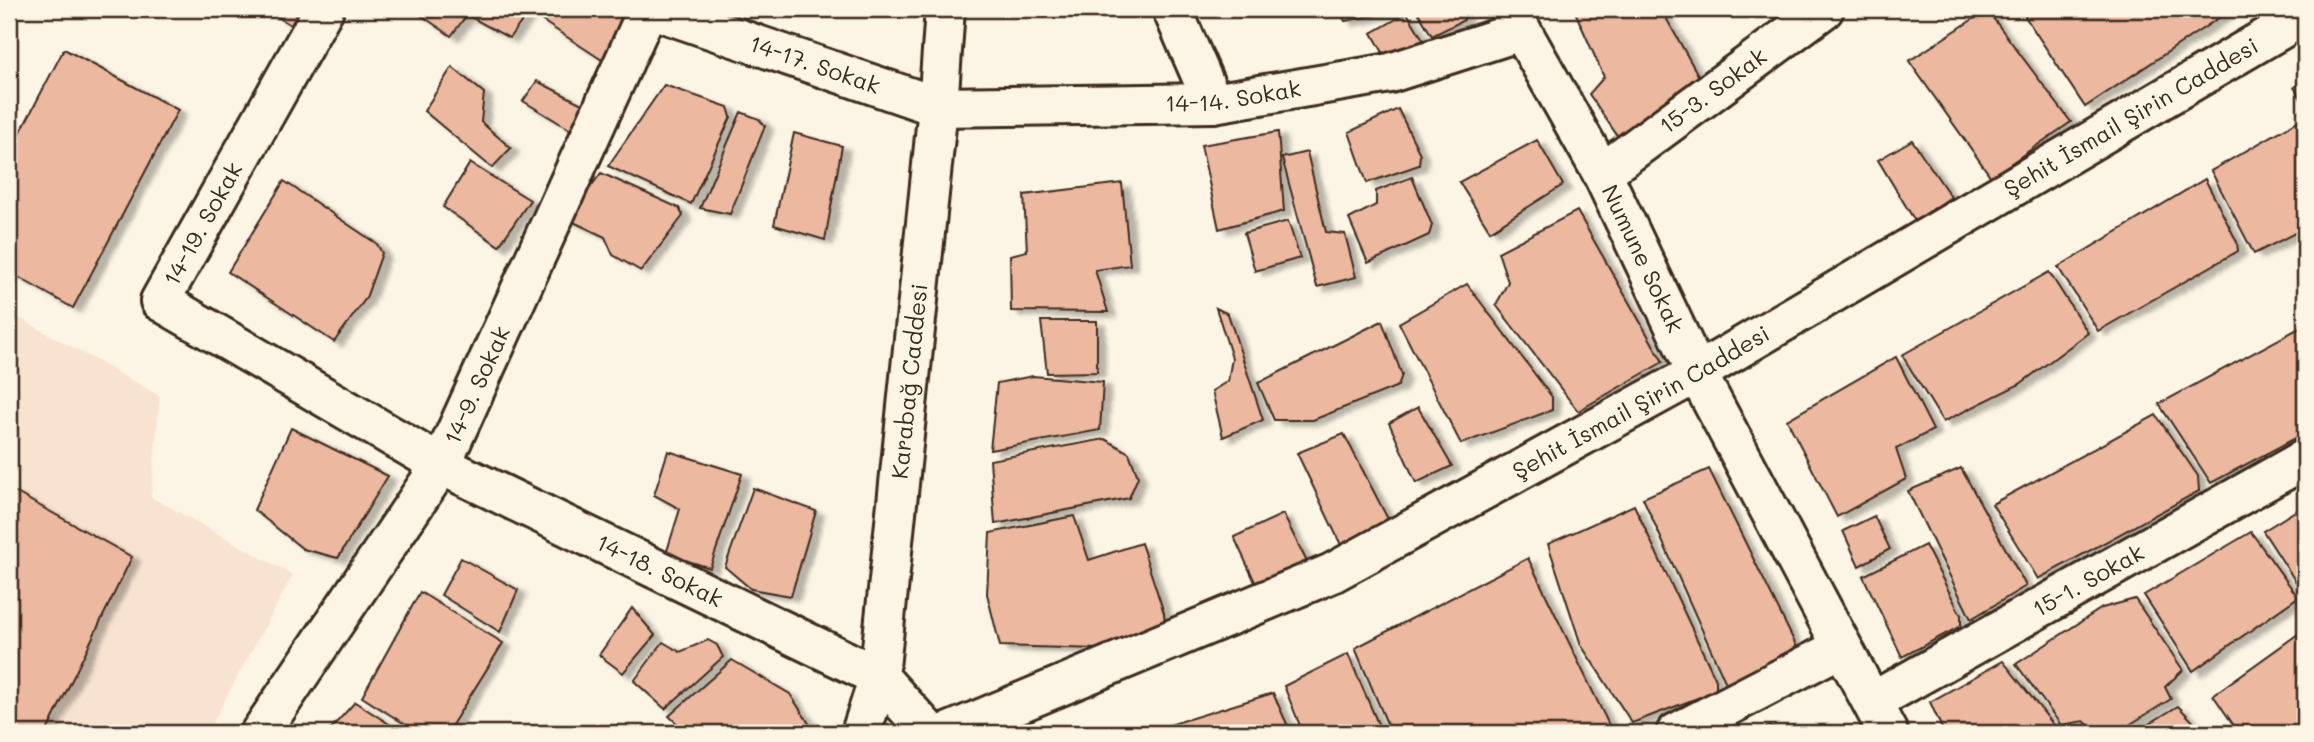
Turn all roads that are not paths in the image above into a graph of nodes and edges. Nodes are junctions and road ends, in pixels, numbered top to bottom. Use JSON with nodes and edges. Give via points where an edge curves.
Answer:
{"nodes":[{"id":1,"x":324,"y":9,"type":"edge"},
{"id":2,"x":650,"y":9,"type":"edge"},
{"id":3,"x":945,"y":9,"type":"edge"},
{"id":4,"x":1172,"y":9,"type":"edge"},
{"id":5,"x":1824,"y":9,"type":"edge"},
{"id":6,"x":2305,"y":15,"type":"edge"},
{"id":7,"x":1515,"y":20,"type":"edge"},
{"id":8,"x":1213,"y":103,"type":"junction"},
{"id":9,"x":938,"y":107,"type":"junction"},
{"id":10,"x":1602,"y":173,"type":"junction"},
{"id":11,"x":1697,"y":373,"type":"junction"},
{"id":12,"x":2305,"y":459,"type":"edge"},
{"id":13,"x":441,"y":465,"type":"junction"},
{"id":14,"x":1842,"y":647,"type":"junction"},
{"id":15,"x":879,"y":677,"type":"junction"},
{"id":16,"x":1880,"y":718,"type":"edge"},
{"id":17,"x":260,"y":733,"type":"edge"},
{"id":18,"x":861,"y":733,"type":"edge"},
{"id":19,"x":930,"y":733,"type":"edge"},
{"id":20,"x":947,"y":733,"type":"edge"},
{"id":21,"x":1676,"y":733,"type":"edge"}],
"edges":[{"from":1,"to":13,"type":"street","name":"14-19. Sokak","via":[[160,301]]},
{"from":2,"to":9,"type":"street","name":"14-17. Sokak"},
{"from":2,"to":13,"type":"street","name":"14-9. Sokak"},
{"from":3,"to":9,"type":"street","name":"Karabağ Caddesi"},
{"from":4,"to":8,"type":"street"},
{"from":5,"to":10,"type":"street","name":"15-3. Sokak"},
{"from":6,"to":11,"type":"street","name":"Şehit İsmail Şirin Caddesi"},
{"from":7,"to":8,"type":"street","name":"14-14. Sokak","via":[[1390,73]]},
{"from":7,"to":10,"type":"street","name":"Numune Sokak"},
{"from":8,"to":9,"type":"street","name":"14-14. Sokak"},
{"from":9,"to":15,"type":"street","name":"Karabağ Caddesi"},
{"from":10,"to":11,"type":"street","name":"Numune Sokak"},
{"from":11,"to":14,"type":"street","name":"Numune Sokak"},
{"from":11,"to":20,"type":"street","name":"Şehit İsmail Şirin Caddesi","via":[[1332,573]]},
{"from":12,"to":16,"type":"street","name":"15-1. Sokak"},
{"from":13,"to":15,"type":"street","name":"14-18. Sokak"},
{"from":13,"to":17,"type":"street","name":"14-9. Sokak"},
{"from":14,"to":16,"type":"street","name":"Numune Sokak"},
{"from":14,"to":21,"type":"street"},
{"from":15,"to":18,"type":"street","name":"Karabağ Caddesi"},
{"from":15,"to":19,"type":"street"}]}
